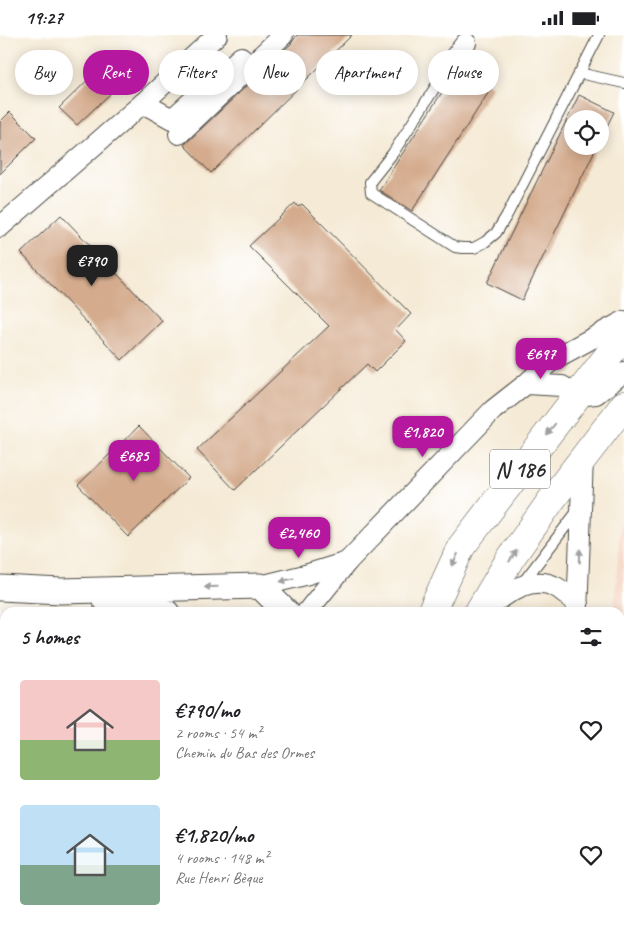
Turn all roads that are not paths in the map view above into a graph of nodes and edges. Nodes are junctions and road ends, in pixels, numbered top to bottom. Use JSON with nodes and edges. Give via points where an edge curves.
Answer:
{"nodes":[{"id":1,"x":217,"y":35,"type":"edge"},
{"id":2,"x":283,"y":35,"type":"edge"},
{"id":3,"x":599,"y":35,"type":"edge"},
{"id":4,"x":468,"y":39,"type":"edge"},
{"id":5,"x":267,"y":50,"type":"edge"},
{"id":6,"x":460,"y":50,"type":"edge"},
{"id":7,"x":244,"y":57,"type":"edge"},
{"id":8,"x":244,"y":72,"type":"edge"},
{"id":9,"x":579,"y":73,"type":"junction"},
{"id":10,"x":624,"y":83,"type":"edge"},
{"id":11,"x":430,"y":95,"type":"edge"},
{"id":12,"x":143,"y":103,"type":"junction"},
{"id":13,"x":179,"y":134,"type":"dead end"},
{"id":14,"x":0,"y":227,"type":"edge"},
{"id":15,"x":624,"y":321,"type":"edge"},
{"id":16,"x":624,"y":335,"type":"edge"},
{"id":17,"x":552,"y":360,"type":"junction"},
{"id":18,"x":624,"y":372,"type":"edge"},
{"id":19,"x":526,"y":384,"type":"junction"},
{"id":20,"x":569,"y":391,"type":"junction"},
{"id":21,"x":624,"y":405,"type":"edge"},
{"id":22,"x":583,"y":459,"type":"junction"},
{"id":23,"x":582,"y":504,"type":"junction"},
{"id":24,"x":347,"y":562,"type":"junction"},
{"id":25,"x":520,"y":585,"type":"junction"},
{"id":26,"x":260,"y":586,"type":"junction"},
{"id":27,"x":0,"y":588,"type":"edge"},
{"id":28,"x":61,"y":591,"type":"junction"},
{"id":29,"x":138,"y":607,"type":"edge"},
{"id":30,"x":281,"y":607,"type":"edge"},
{"id":31,"x":311,"y":607,"type":"edge"},
{"id":32,"x":434,"y":607,"type":"edge"},
{"id":33,"x":483,"y":607,"type":"edge"},
{"id":34,"x":489,"y":607,"type":"edge"},
{"id":35,"x":575,"y":607,"type":"edge"},
{"id":36,"x":577,"y":607,"type":"edge"}],
"edges":[{"from":1,"to":12,"type":"street"},
{"from":2,"to":5,"type":"street"},
{"from":3,"to":9,"type":"lane"},
{"from":4,"to":6,"type":"street"},
{"from":7,"to":12,"type":"street","via":[[241,56],[172,119]]},
{"from":8,"to":13,"type":"street"},
{"from":9,"to":10,"type":"lane"},
{"from":9,"to":11,"type":"lane","via":[[507,215],[496,233],[474,249],[454,247],[371,193],[370,181]]},
{"from":12,"to":14,"type":"street"},
{"from":15,"to":17,"type":"street"},
{"from":16,"to":20,"type":"main road","number":"N 186"},
{"from":17,"to":19,"type":"street"},
{"from":17,"to":20,"type":"street"},
{"from":18,"to":20,"type":"street","via":[[596,394]]},
{"from":19,"to":20,"type":"street"},
{"from":19,"to":24,"type":"street","via":[[493,410]]},
{"from":20,"to":32,"type":"main road","number":"N 186","one_way":true,"via":[[461,547]]},
{"from":21,"to":22,"type":"main road","number":"N 186"},
{"from":22,"to":23,"type":"street"},
{"from":33,"to":22,"type":"main road","number":"N 186","one_way":true,"via":[[510,559]]},
{"from":23,"to":25,"type":"lane"},
{"from":36,"to":23,"type":"street","one_way":true},
{"from":24,"to":26,"type":"street","one_way":true},
{"from":24,"to":31,"type":"street"},
{"from":25,"to":34,"type":"street"},
{"from":25,"to":35,"type":"street","via":[[543,583],[557,588]]},
{"from":26,"to":28,"type":"street","one_way":true},
{"from":26,"to":30,"type":"street"},
{"from":27,"to":28,"type":"street"},
{"from":28,"to":29,"type":"street"}]}
